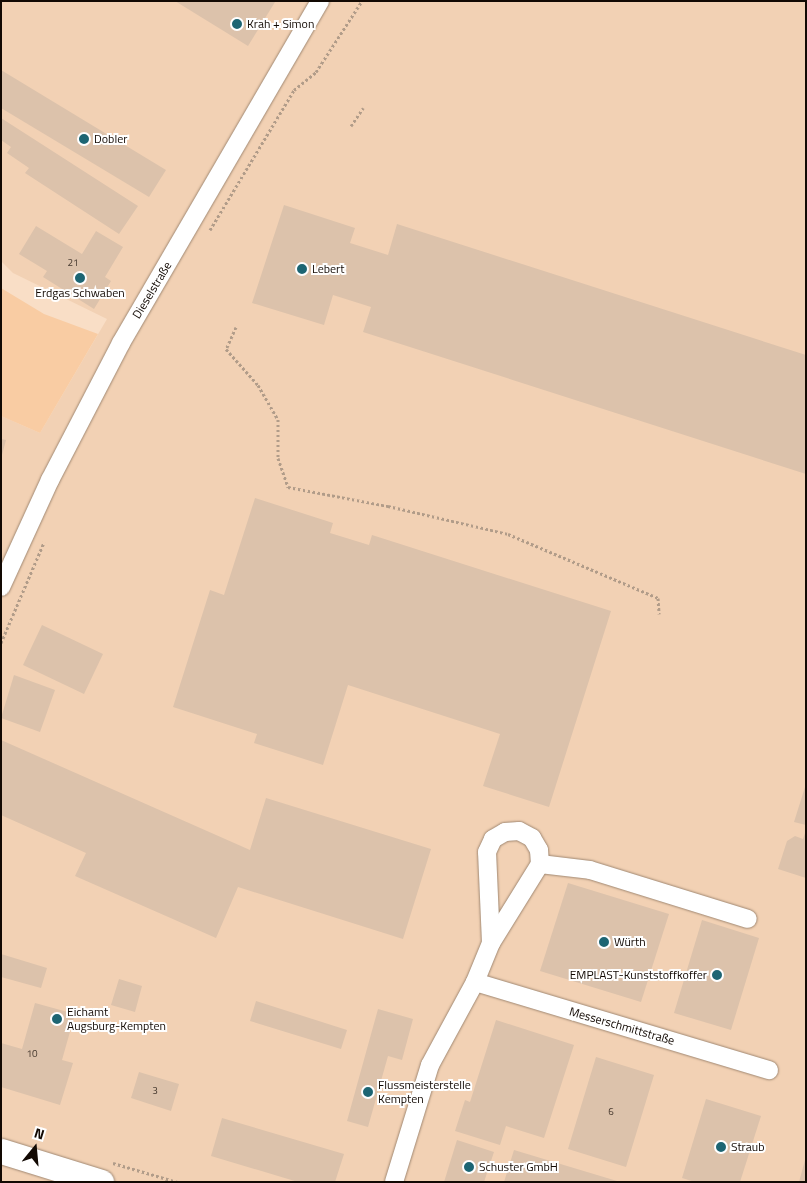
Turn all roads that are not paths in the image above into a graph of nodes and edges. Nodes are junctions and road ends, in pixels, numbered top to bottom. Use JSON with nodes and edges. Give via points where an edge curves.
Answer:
{"nodes":[{"id":1,"x":320,"y":1,"type":"edge"},
{"id":2,"x":1,"y":587,"type":"edge"},
{"id":3,"x":540,"y":864,"type":"junction"},
{"id":4,"x":748,"y":919,"type":"dead end"},
{"id":5,"x":491,"y":943,"type":"junction"},
{"id":6,"x":475,"y":982,"type":"junction"},
{"id":7,"x":769,"y":1070,"type":"dead end"},
{"id":8,"x":1,"y":1151,"type":"edge"},
{"id":9,"x":101,"y":1182,"type":"edge"},
{"id":10,"x":394,"y":1182,"type":"edge"}],
"edges":[{"from":1,"to":2,"type":"street","name":"Dieselstraße","via":[[121,343],[50,480]]},
{"from":3,"to":4,"type":"street","via":[[590,870]]},
{"from":3,"to":5,"type":"street"},
{"from":3,"to":5,"type":"street","via":[[539,850],[532,838],[520,832],[505,832],[493,839],[486,852]]},
{"from":5,"to":6,"type":"street"},
{"from":6,"to":7,"type":"street","name":"Messerschmittstraße"},
{"from":6,"to":10,"type":"street","via":[[430,1065]]},
{"from":8,"to":9,"type":"street"}]}
